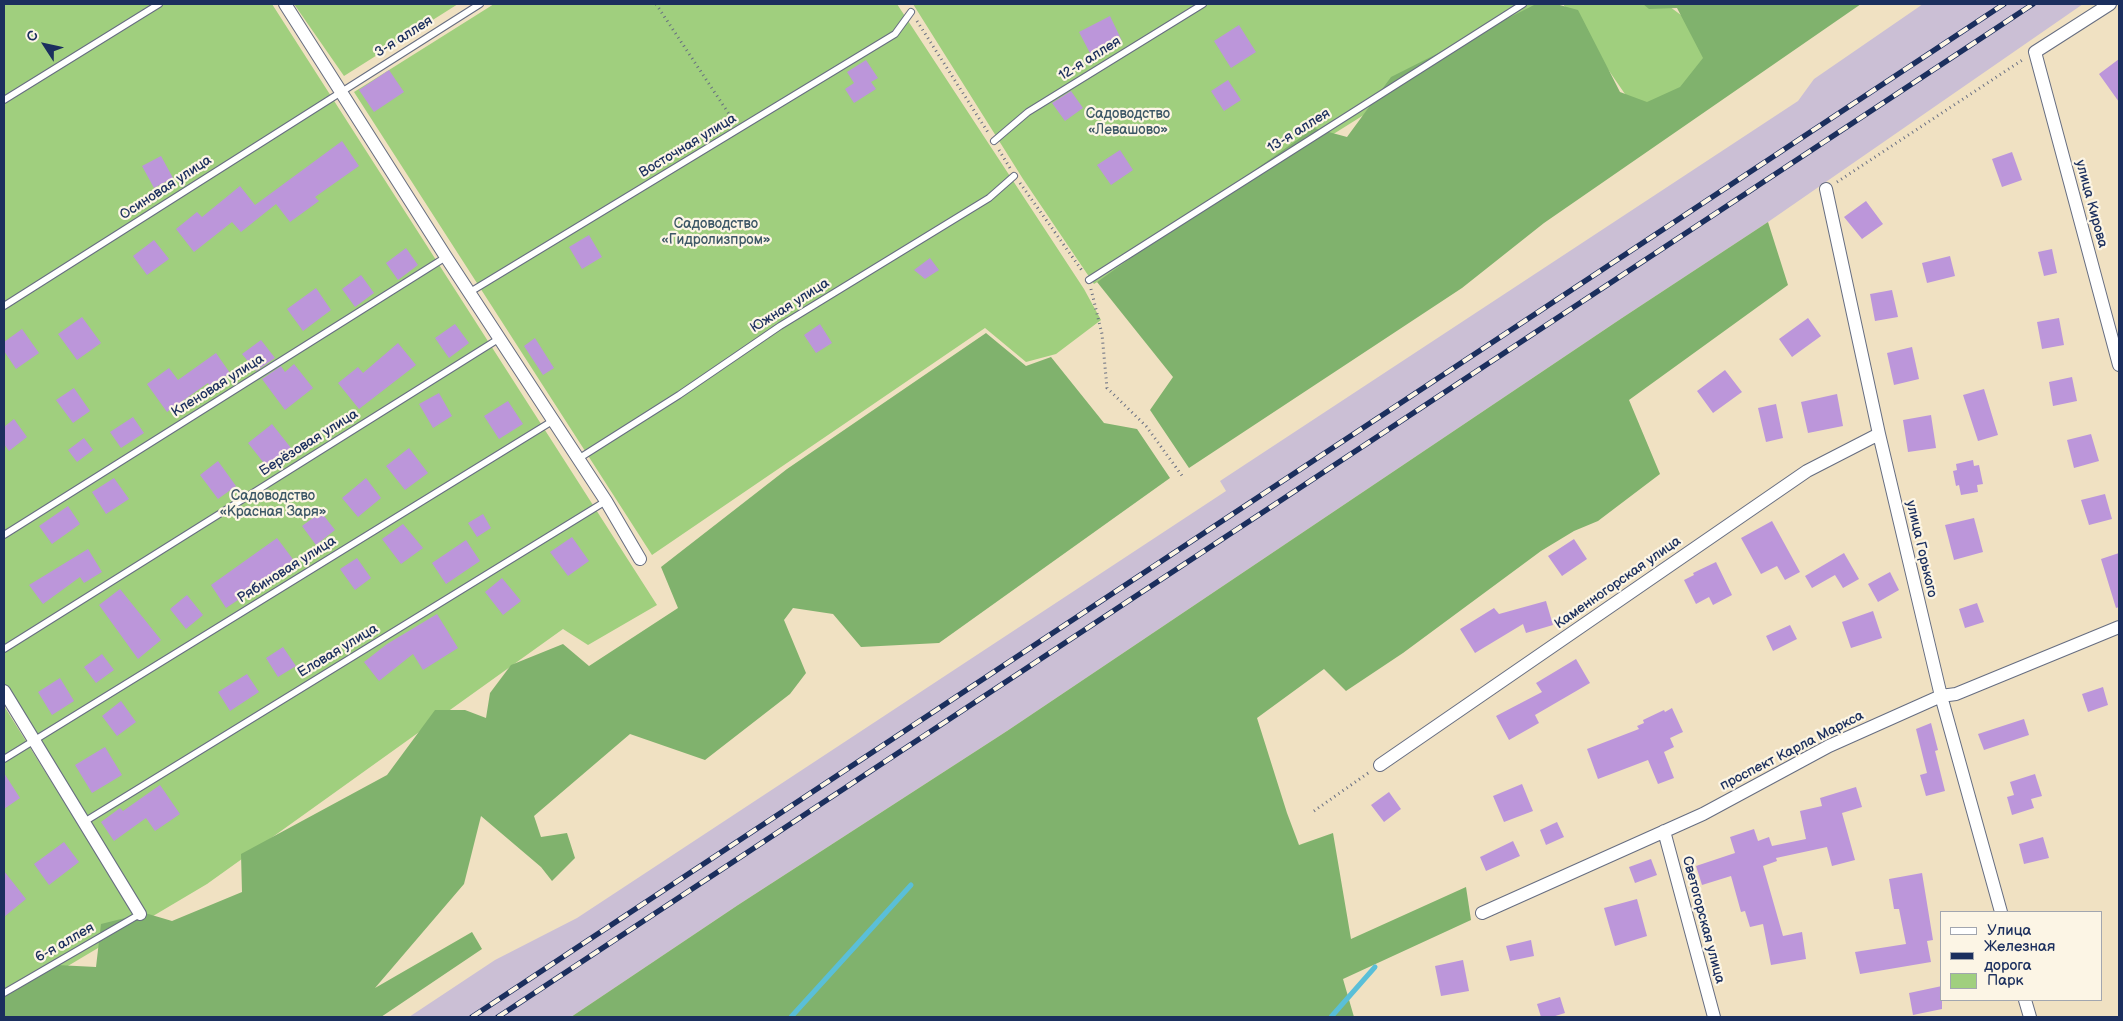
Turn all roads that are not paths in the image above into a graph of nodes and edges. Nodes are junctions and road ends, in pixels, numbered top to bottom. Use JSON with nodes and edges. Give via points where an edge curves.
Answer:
{"nodes":[{"id":1,"x":159,"y":4,"type":"edge"},
{"id":2,"x":286,"y":4,"type":"edge"},
{"id":3,"x":480,"y":4,"type":"edge"},
{"id":4,"x":1203,"y":4,"type":"edge"},
{"id":5,"x":1523,"y":4,"type":"edge"},
{"id":6,"x":2110,"y":4,"type":"edge"},
{"id":7,"x":911,"y":12,"type":"road end"},
{"id":8,"x":342,"y":91,"type":"junction"},
{"id":9,"x":4,"y":100,"type":"edge"},
{"id":10,"x":994,"y":141,"type":"road end"},
{"id":11,"x":1014,"y":176,"type":"road end"},
{"id":12,"x":1826,"y":189,"type":"road end"},
{"id":13,"x":446,"y":257,"type":"junction"},
{"id":14,"x":1089,"y":280,"type":"road end"},
{"id":15,"x":470,"y":292,"type":"junction"},
{"id":16,"x":4,"y":306,"type":"edge"},
{"id":17,"x":500,"y":338,"type":"junction"},
{"id":18,"x":2119,"y":365,"type":"edge"},
{"id":19,"x":554,"y":420,"type":"junction"},
{"id":20,"x":1879,"y":434,"type":"junction"},
{"id":21,"x":578,"y":459,"type":"junction"},
{"id":22,"x":606,"y":501,"type":"junction"},
{"id":23,"x":4,"y":535,"type":"edge"},
{"id":24,"x":640,"y":559,"type":"dead end"},
{"id":25,"x":2119,"y":627,"type":"edge"},
{"id":26,"x":4,"y":649,"type":"edge"},
{"id":27,"x":4,"y":692,"type":"edge"},
{"id":28,"x":1941,"y":696,"type":"junction"},
{"id":29,"x":34,"y":741,"type":"junction"},
{"id":30,"x":4,"y":760,"type":"edge"},
{"id":31,"x":1380,"y":765,"type":"road end"},
{"id":32,"x":84,"y":822,"type":"junction"},
{"id":33,"x":1664,"y":831,"type":"junction"},
{"id":34,"x":2001,"y":911,"type":"edge"},
{"id":35,"x":1482,"y":913,"type":"dead end"},
{"id":36,"x":140,"y":914,"type":"joint"},
{"id":37,"x":4,"y":993,"type":"edge"},
{"id":38,"x":2025,"y":1001,"type":"edge"},
{"id":39,"x":1714,"y":1017,"type":"edge"},
{"id":40,"x":2030,"y":1017,"type":"edge"}],
"edges":[{"from":1,"to":9,"type":"lane"},
{"from":2,"to":8,"type":"street"},
{"from":3,"to":8,"type":"lane","name":"3-я аллея"},
{"from":4,"to":10,"type":"lane","name":"12-я аллея","via":[[1028,112]]},
{"from":5,"to":14,"type":"lane","name":"13-я аллея"},
{"from":6,"to":18,"type":"street","name":"улица Кирова","via":[[2034,52]]},
{"from":7,"to":15,"type":"lane","name":"Восточная улица","via":[[896,34]]},
{"from":8,"to":13,"type":"street"},
{"from":8,"to":16,"type":"lane","name":"Осиновая улица"},
{"from":11,"to":21,"type":"lane","name":"Южная улица","via":[[989,198],[780,326]]},
{"from":12,"to":20,"type":"street","name":"улица Горького"},
{"from":13,"to":15,"type":"street"},
{"from":13,"to":23,"type":"lane","name":"Кленовая улица"},
{"from":15,"to":17,"type":"street"},
{"from":17,"to":19,"type":"street"},
{"from":17,"to":26,"type":"lane","name":"Берёзовая улица"},
{"from":19,"to":21,"type":"street"},
{"from":19,"to":29,"type":"lane","name":"Рябиновая улица"},
{"from":20,"to":28,"type":"street","name":"улица Горького"},
{"from":20,"to":31,"type":"street","name":"Каменногорская улица","via":[[1807,471]]},
{"from":21,"to":22,"type":"street"},
{"from":22,"to":24,"type":"street"},
{"from":22,"to":32,"type":"lane","name":"Еловая улица"},
{"from":25,"to":28,"type":"street","name":"проспект Карла Маркса","via":[[1956,694]]},
{"from":27,"to":29,"type":"street"},
{"from":28,"to":33,"type":"street","name":"проспект Карла Маркса","via":[[1829,746],[1703,814]]},
{"from":28,"to":34,"type":"street","name":"улица Горького"},
{"from":29,"to":30,"type":"lane","name":"Рябиновая улица"},
{"from":29,"to":32,"type":"street"},
{"from":32,"to":36,"type":"street"},
{"from":33,"to":35,"type":"street","name":"проспект Карла Маркса"},
{"from":33,"to":39,"type":"street","name":"Светогорская улица"},
{"from":36,"to":37,"type":"lane","name":"6-я аллея"},
{"from":38,"to":40,"type":"street"}]}
